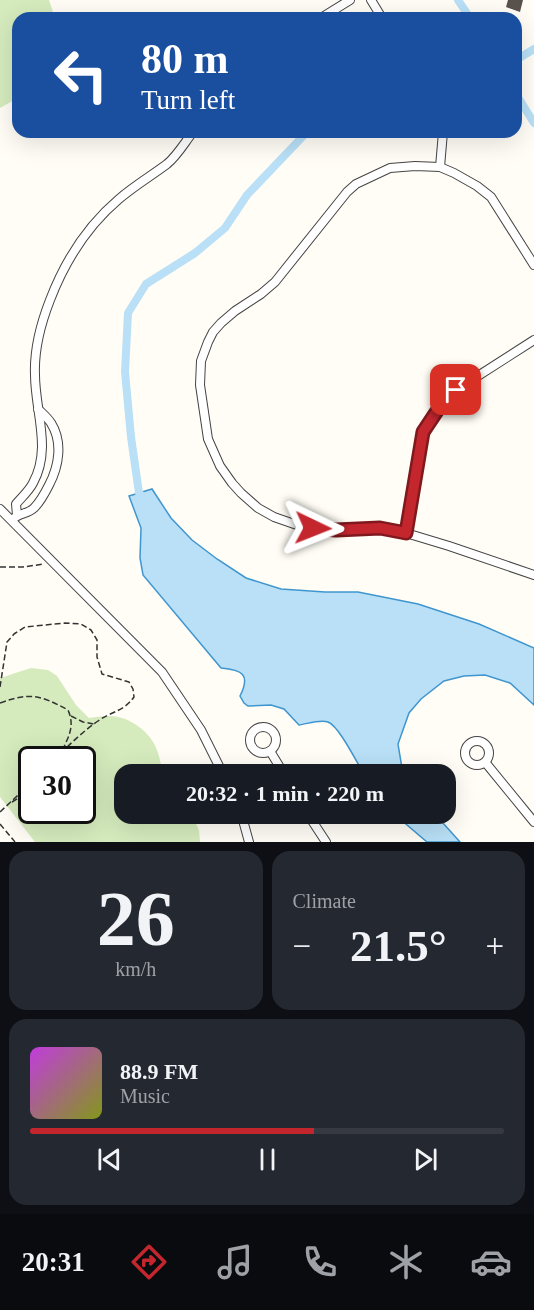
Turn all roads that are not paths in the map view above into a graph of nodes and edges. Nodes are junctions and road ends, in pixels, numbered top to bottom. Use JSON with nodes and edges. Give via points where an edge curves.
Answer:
{"nodes":[{"id":1,"x":350,"y":0,"type":"edge"},
{"id":2,"x":331,"y":12,"type":"edge"},
{"id":3,"x":188,"y":138,"type":"edge"},
{"id":4,"x":442,"y":138,"type":"edge"},
{"id":5,"x":440,"y":167,"type":"junction"},
{"id":6,"x":534,"y":265,"type":"edge"},
{"id":7,"x":534,"y":340,"type":"edge"},
{"id":8,"x":37,"y":408,"type":"junction"},
{"id":9,"x":39,"y":470,"type":"junction"},
{"id":10,"x":54,"y":475,"type":"junction"},
{"id":11,"x":0,"y":509,"type":"edge"},
{"id":12,"x":14,"y":518,"type":"junction"},
{"id":13,"x":406,"y":533,"type":"junction"},
{"id":14,"x":534,"y":575,"type":"edge"},
{"id":15,"x":270,"y":751,"type":"dead end"},
{"id":16,"x":485,"y":762,"type":"dead end"},
{"id":17,"x":218,"y":764,"type":"edge"},
{"id":18,"x":278,"y":764,"type":"edge"},
{"id":19,"x":534,"y":822,"type":"edge"},
{"id":20,"x":244,"y":824,"type":"edge"},
{"id":21,"x":314,"y":824,"type":"edge"},
{"id":22,"x":249,"y":842,"type":"edge"},
{"id":23,"x":326,"y":842,"type":"edge"}],
"edges":[{"from":1,"to":2,"type":"street"},
{"from":3,"to":8,"type":"street","via":[[169,162],[109,208],[69,258],[49,301],[40,334],[34,375]]},
{"from":4,"to":5,"type":"street"},
{"from":5,"to":6,"type":"street","via":[[491,197]]},
{"from":5,"to":13,"type":"street","via":[[390,168],[356,184],[275,282],[213,332],[200,370],[208,439],[225,474],[258,507],[274,517],[313,528],[380,528]]},
{"from":7,"to":13,"type":"street","via":[[456,390],[432,418],[423,432]]},
{"from":8,"to":9,"type":"street","via":[[43,447]]},
{"from":8,"to":10,"type":"street","via":[[55,434],[59,454]]},
{"from":9,"to":10,"type":"street"},
{"from":9,"to":12,"type":"street","via":[[16,504]]},
{"from":10,"to":12,"type":"street","via":[[34,508]]},
{"from":11,"to":12,"type":"street"},
{"from":12,"to":17,"type":"street","via":[[52,562],[162,672],[201,730]]},
{"from":13,"to":14,"type":"street"},
{"from":15,"to":18,"type":"street"},
{"from":16,"to":19,"type":"street"},
{"from":20,"to":22,"type":"street"},
{"from":21,"to":23,"type":"street"}]}
